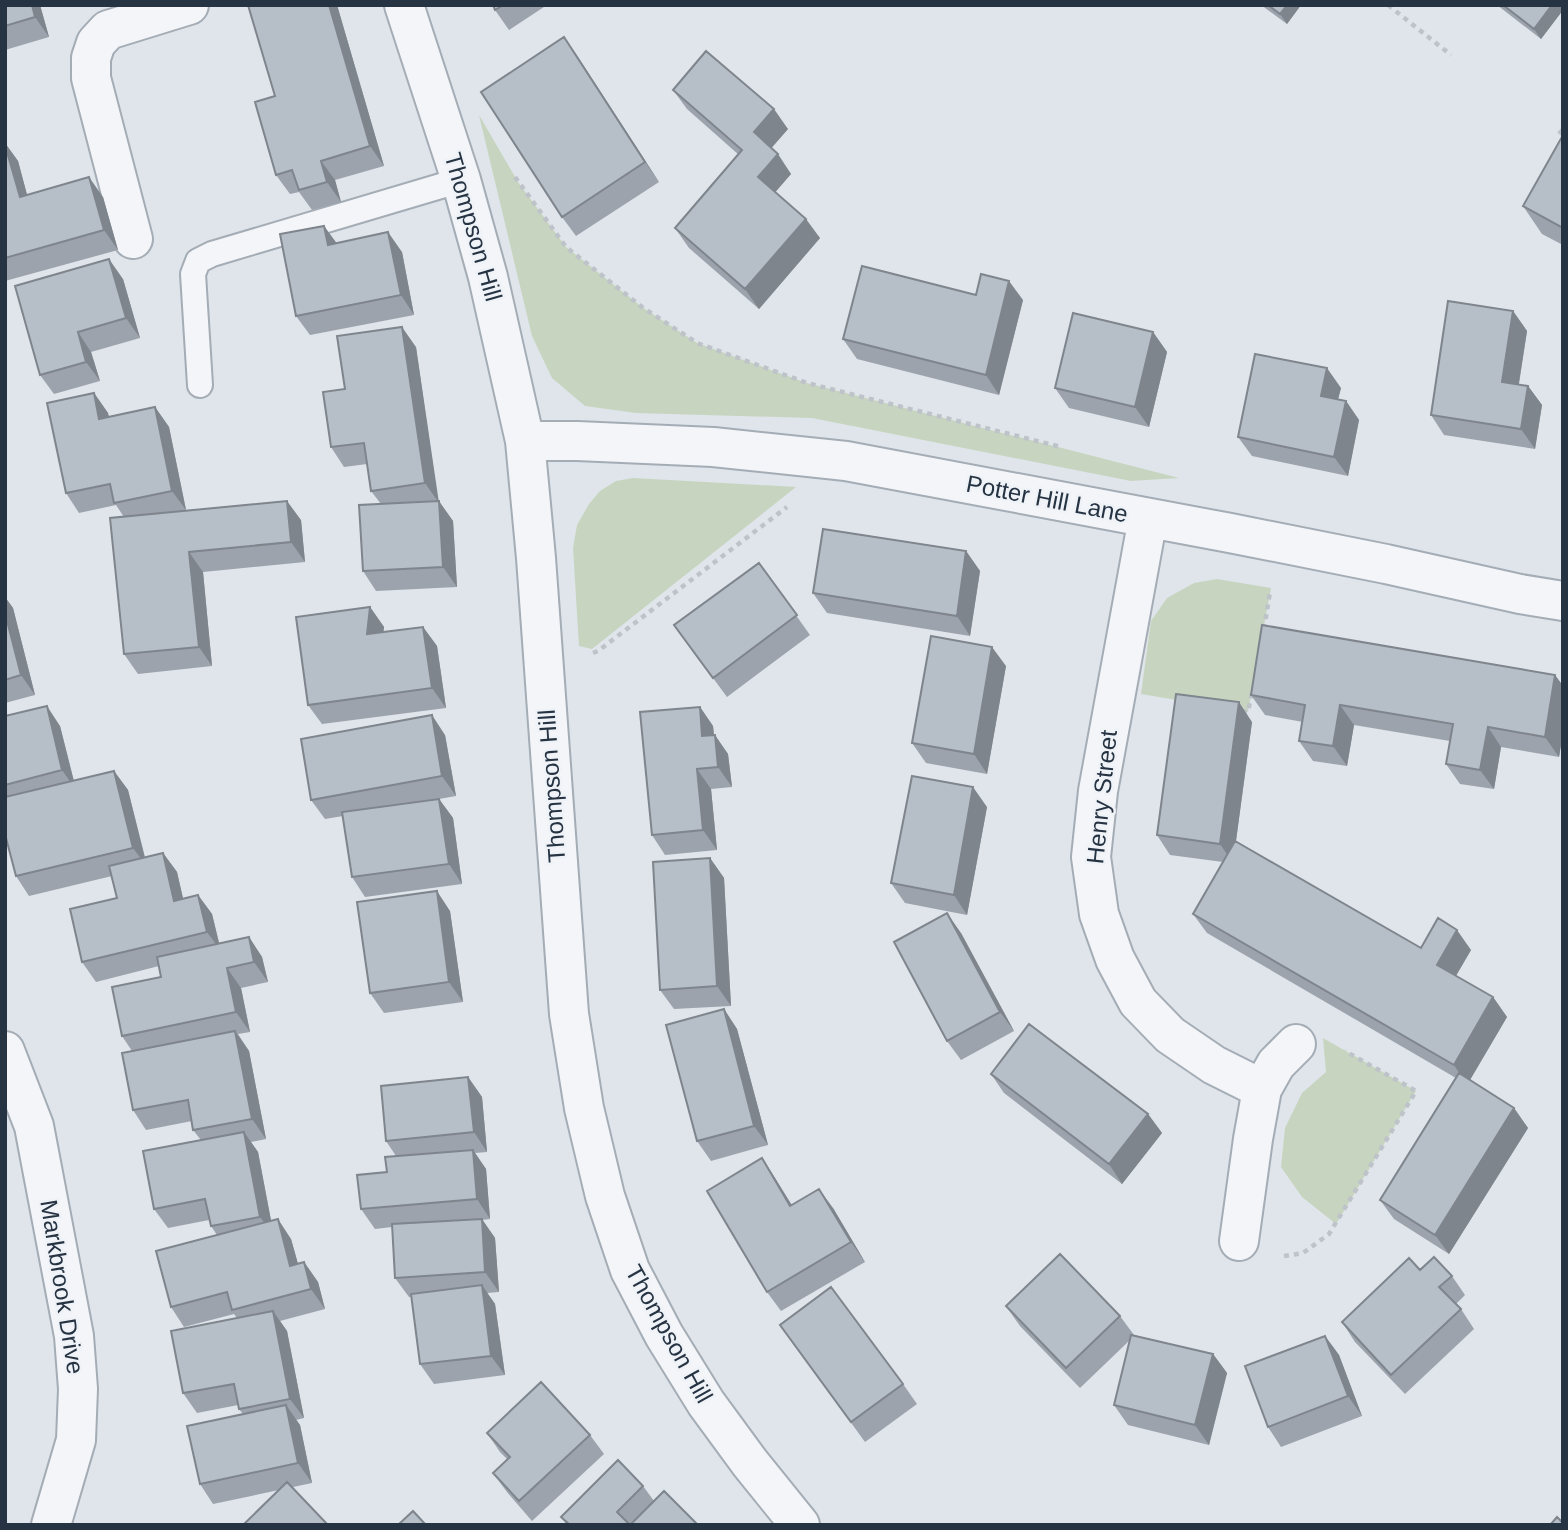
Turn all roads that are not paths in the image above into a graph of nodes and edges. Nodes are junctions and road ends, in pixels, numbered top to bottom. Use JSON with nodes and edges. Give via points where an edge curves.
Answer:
{"nodes":[{"id":1,"x":189,"y":5,"type":"edge"},
{"id":2,"x":404,"y":5,"type":"edge"},
{"id":3,"x":461,"y":180,"type":"junction"},
{"id":4,"x":133,"y":239,"type":"dead end"},
{"id":5,"x":200,"y":385,"type":"dead end"},
{"id":6,"x":525,"y":441,"type":"junction"},
{"id":7,"x":1148,"y":518,"type":"junction"},
{"id":8,"x":1563,"y":601,"type":"edge"},
{"id":9,"x":1296,"y":1044,"type":"road end"},
{"id":10,"x":5,"y":1051,"type":"edge"},
{"id":11,"x":1262,"y":1089,"type":"junction"},
{"id":12,"x":1239,"y":1241,"type":"road end"},
{"id":13,"x":51,"y":1525,"type":"edge"},
{"id":14,"x":800,"y":1525,"type":"edge"}],
"edges":[{"from":1,"to":4,"type":"street","via":[[108,30],[96,43],[91,58],[91,78]]},
{"from":2,"to":3,"type":"street","name":"Thompson Hill"},
{"from":3,"to":5,"type":"lane","via":[[198,261],[193,274]]},
{"from":3,"to":6,"type":"street","name":"Thompson Hill"},
{"from":6,"to":7,"type":"street","name":"Potter Hill Lane","via":[[713,447],[846,461]]},
{"from":6,"to":14,"type":"street","name":"Thompson Hill","via":[[569,1014],[584,1108],[605,1196],[630,1270],[664,1335],[706,1403]]},
{"from":7,"to":8,"type":"street","name":"Potter Hill Lane"},
{"from":7,"to":11,"type":"street","name":"Henry Street","via":[[1098,791],[1091,857],[1099,914],[1115,959],[1138,1002],[1170,1035],[1214,1065]]},
{"from":9,"to":11,"type":"street","via":[[1276,1064]]},
{"from":10,"to":13,"type":"street","name":"Markbrook Drive","via":[[34,1125],[74,1336],[76,1440]]},
{"from":11,"to":12,"type":"street"}]}
